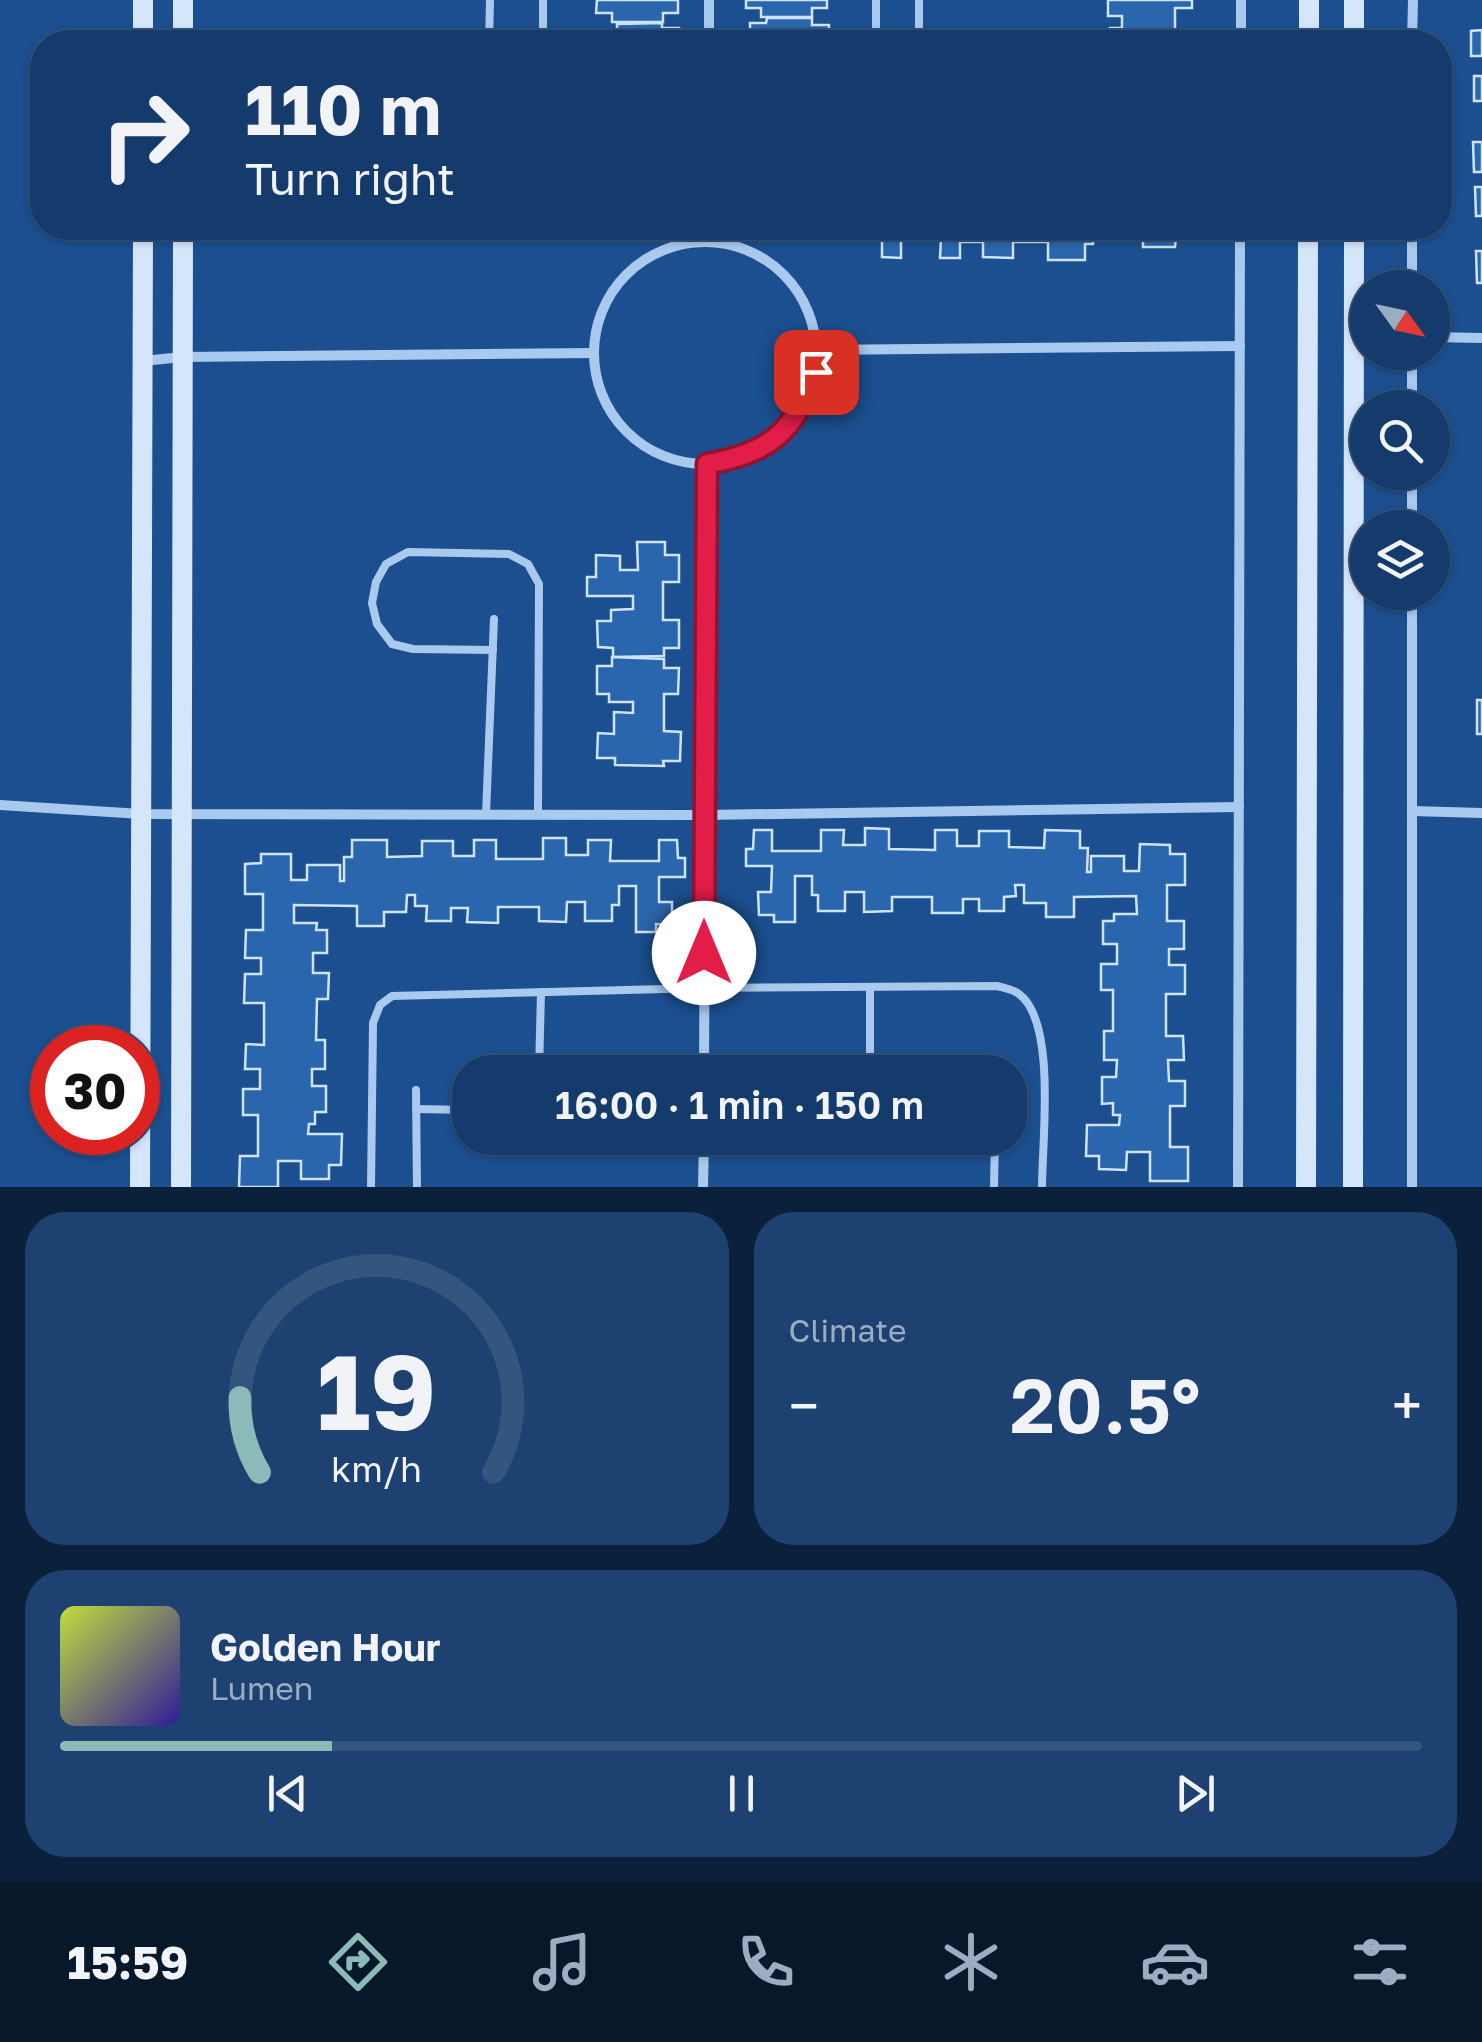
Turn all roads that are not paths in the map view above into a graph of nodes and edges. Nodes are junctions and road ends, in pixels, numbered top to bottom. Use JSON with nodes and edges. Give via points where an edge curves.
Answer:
{"nodes":[{"id":1,"x":143,"y":0,"type":"edge"},
{"id":2,"x":183,"y":0,"type":"edge"},
{"id":3,"x":490,"y":0,"type":"edge"},
{"id":4,"x":543,"y":0,"type":"edge"},
{"id":5,"x":709,"y":0,"type":"edge"},
{"id":6,"x":876,"y":0,"type":"edge"},
{"id":7,"x":920,"y":0,"type":"edge"},
{"id":8,"x":1241,"y":0,"type":"edge"},
{"id":9,"x":1309,"y":0,"type":"edge"},
{"id":10,"x":1354,"y":0,"type":"edge"},
{"id":11,"x":1412,"y":0,"type":"edge"},
{"id":12,"x":143,"y":30,"type":"edge"},
{"id":13,"x":183,"y":30,"type":"edge"},
{"id":14,"x":489,"y":30,"type":"edge"},
{"id":15,"x":543,"y":30,"type":"edge"},
{"id":16,"x":709,"y":30,"type":"edge"},
{"id":17,"x":876,"y":30,"type":"edge"},
{"id":18,"x":919,"y":30,"type":"edge"},
{"id":19,"x":1241,"y":30,"type":"edge"},
{"id":20,"x":1309,"y":30,"type":"edge"},
{"id":21,"x":1354,"y":30,"type":"edge"},
{"id":22,"x":1412,"y":30,"type":"edge"},
{"id":23,"x":143,"y":240,"type":"edge"},
{"id":24,"x":182,"y":240,"type":"edge"},
{"id":25,"x":1240,"y":240,"type":"edge"},
{"id":26,"x":1308,"y":240,"type":"edge"},
{"id":27,"x":1354,"y":240,"type":"edge"},
{"id":28,"x":1412,"y":240,"type":"edge"},
{"id":29,"x":708,"y":241,"type":"joint"},
{"id":30,"x":1412,"y":270,"type":"edge"},
{"id":31,"x":1450,"y":337,"type":"edge"},
{"id":32,"x":1482,"y":338,"type":"edge"},
{"id":33,"x":1240,"y":346,"type":"junction"},
{"id":34,"x":815,"y":350,"type":"junction"},
{"id":35,"x":594,"y":353,"type":"junction"},
{"id":36,"x":182,"y":357,"type":"junction"},
{"id":37,"x":142,"y":361,"type":"junction"},
{"id":38,"x":707,"y":464,"type":"junction"},
{"id":39,"x":1412,"y":610,"type":"edge"},
{"id":40,"x":494,"y":619,"type":"dead end"},
{"id":41,"x":493,"y":650,"type":"junction"},
{"id":42,"x":0,"y":805,"type":"edge"},
{"id":43,"x":1239,"y":807,"type":"junction"},
{"id":44,"x":1412,"y":811,"type":"junction"},
{"id":45,"x":180,"y":812,"type":"junction"},
{"id":46,"x":1482,"y":813,"type":"edge"},
{"id":47,"x":141,"y":814,"type":"junction"},
{"id":48,"x":486,"y":814,"type":"junction"},
{"id":49,"x":538,"y":814,"type":"junction"},
{"id":50,"x":706,"y":816,"type":"junction"},
{"id":51,"x":870,"y":987,"type":"junction"},
{"id":52,"x":704,"y":988,"type":"junction"},
{"id":53,"x":541,"y":992,"type":"junction"},
{"id":54,"x":539,"y":1055,"type":"edge"},
{"id":55,"x":704,"y":1055,"type":"edge"},
{"id":56,"x":870,"y":1055,"type":"edge"},
{"id":57,"x":416,"y":1090,"type":"dead end"},
{"id":58,"x":416,"y":1110,"type":"junction"},
{"id":59,"x":452,"y":1110,"type":"edge"},
{"id":60,"x":704,"y":1155,"type":"edge"},
{"id":61,"x":995,"y":1155,"type":"edge"},
{"id":62,"x":140,"y":1187,"type":"edge"},
{"id":63,"x":181,"y":1187,"type":"edge"},
{"id":64,"x":371,"y":1187,"type":"edge"},
{"id":65,"x":416,"y":1187,"type":"edge"},
{"id":66,"x":704,"y":1187,"type":"edge"},
{"id":67,"x":994,"y":1187,"type":"edge"},
{"id":68,"x":1042,"y":1187,"type":"edge"},
{"id":69,"x":1238,"y":1187,"type":"edge"},
{"id":70,"x":1306,"y":1187,"type":"edge"},
{"id":71,"x":1353,"y":1187,"type":"edge"},
{"id":72,"x":1412,"y":1187,"type":"edge"}],
"edges":[{"from":1,"to":12,"type":"street"},
{"from":2,"to":13,"type":"street"},
{"from":3,"to":14,"type":"lane"},
{"from":4,"to":15,"type":"lane"},
{"from":5,"to":16,"type":"street"},
{"from":6,"to":17,"type":"lane"},
{"from":7,"to":18,"type":"lane"},
{"from":8,"to":19,"type":"street"},
{"from":9,"to":20,"type":"street"},
{"from":10,"to":21,"type":"street"},
{"from":11,"to":22,"type":"street"},
{"from":23,"to":37,"type":"street"},
{"from":24,"to":36,"type":"street"},
{"from":25,"to":33,"type":"street"},
{"from":26,"to":70,"type":"street"},
{"from":27,"to":71,"type":"street"},
{"from":28,"to":30,"type":"street"},
{"from":29,"to":34,"type":"street","via":[[746,248],[778,268],[803,298]]},
{"from":29,"to":35,"type":"street","via":[[674,246],[642,261],[616,286],[600,318]]},
{"from":31,"to":32,"type":"street"},
{"from":33,"to":34,"type":"street"},
{"from":33,"to":43,"type":"street"},
{"from":34,"to":38,"type":"street","via":[[816,372],[802,408],[778,438],[745,457]]},
{"from":35,"to":36,"type":"street"},
{"from":35,"to":38,"type":"street","via":[[599,388],[641,444],[672,459]]},
{"from":36,"to":37,"type":"street"},
{"from":36,"to":45,"type":"street"},
{"from":37,"to":47,"type":"street"},
{"from":38,"to":50,"type":"street"},
{"from":39,"to":44,"type":"street"},
{"from":40,"to":41,"type":"lane"},
{"from":41,"to":48,"type":"lane"},
{"from":41,"to":49,"type":"lane","via":[[392,644],[372,603],[386,564],[408,552],[508,554],[528,564],[540,584]]},
{"from":42,"to":47,"type":"street"},
{"from":43,"to":50,"type":"street"},
{"from":43,"to":69,"type":"street"},
{"from":44,"to":46,"type":"street"},
{"from":44,"to":72,"type":"street"},
{"from":45,"to":47,"type":"street"},
{"from":45,"to":48,"type":"street"},
{"from":45,"to":63,"type":"street"},
{"from":47,"to":62,"type":"street"},
{"from":48,"to":49,"type":"street"},
{"from":49,"to":50,"type":"street"},
{"from":50,"to":52,"type":"street"},
{"from":51,"to":52,"type":"lane"},
{"from":51,"to":56,"type":"lane"},
{"from":51,"to":68,"type":"lane","via":[[997,986],[1018,992],[1029,1004],[1044,1050]]},
{"from":52,"to":53,"type":"lane"},
{"from":52,"to":55,"type":"street"},
{"from":53,"to":54,"type":"lane"},
{"from":53,"to":64,"type":"lane","via":[[392,996],[380,1005],[373,1023]]},
{"from":57,"to":58,"type":"lane"},
{"from":58,"to":59,"type":"lane"},
{"from":58,"to":65,"type":"lane"},
{"from":60,"to":66,"type":"street"},
{"from":61,"to":67,"type":"lane"}]}
